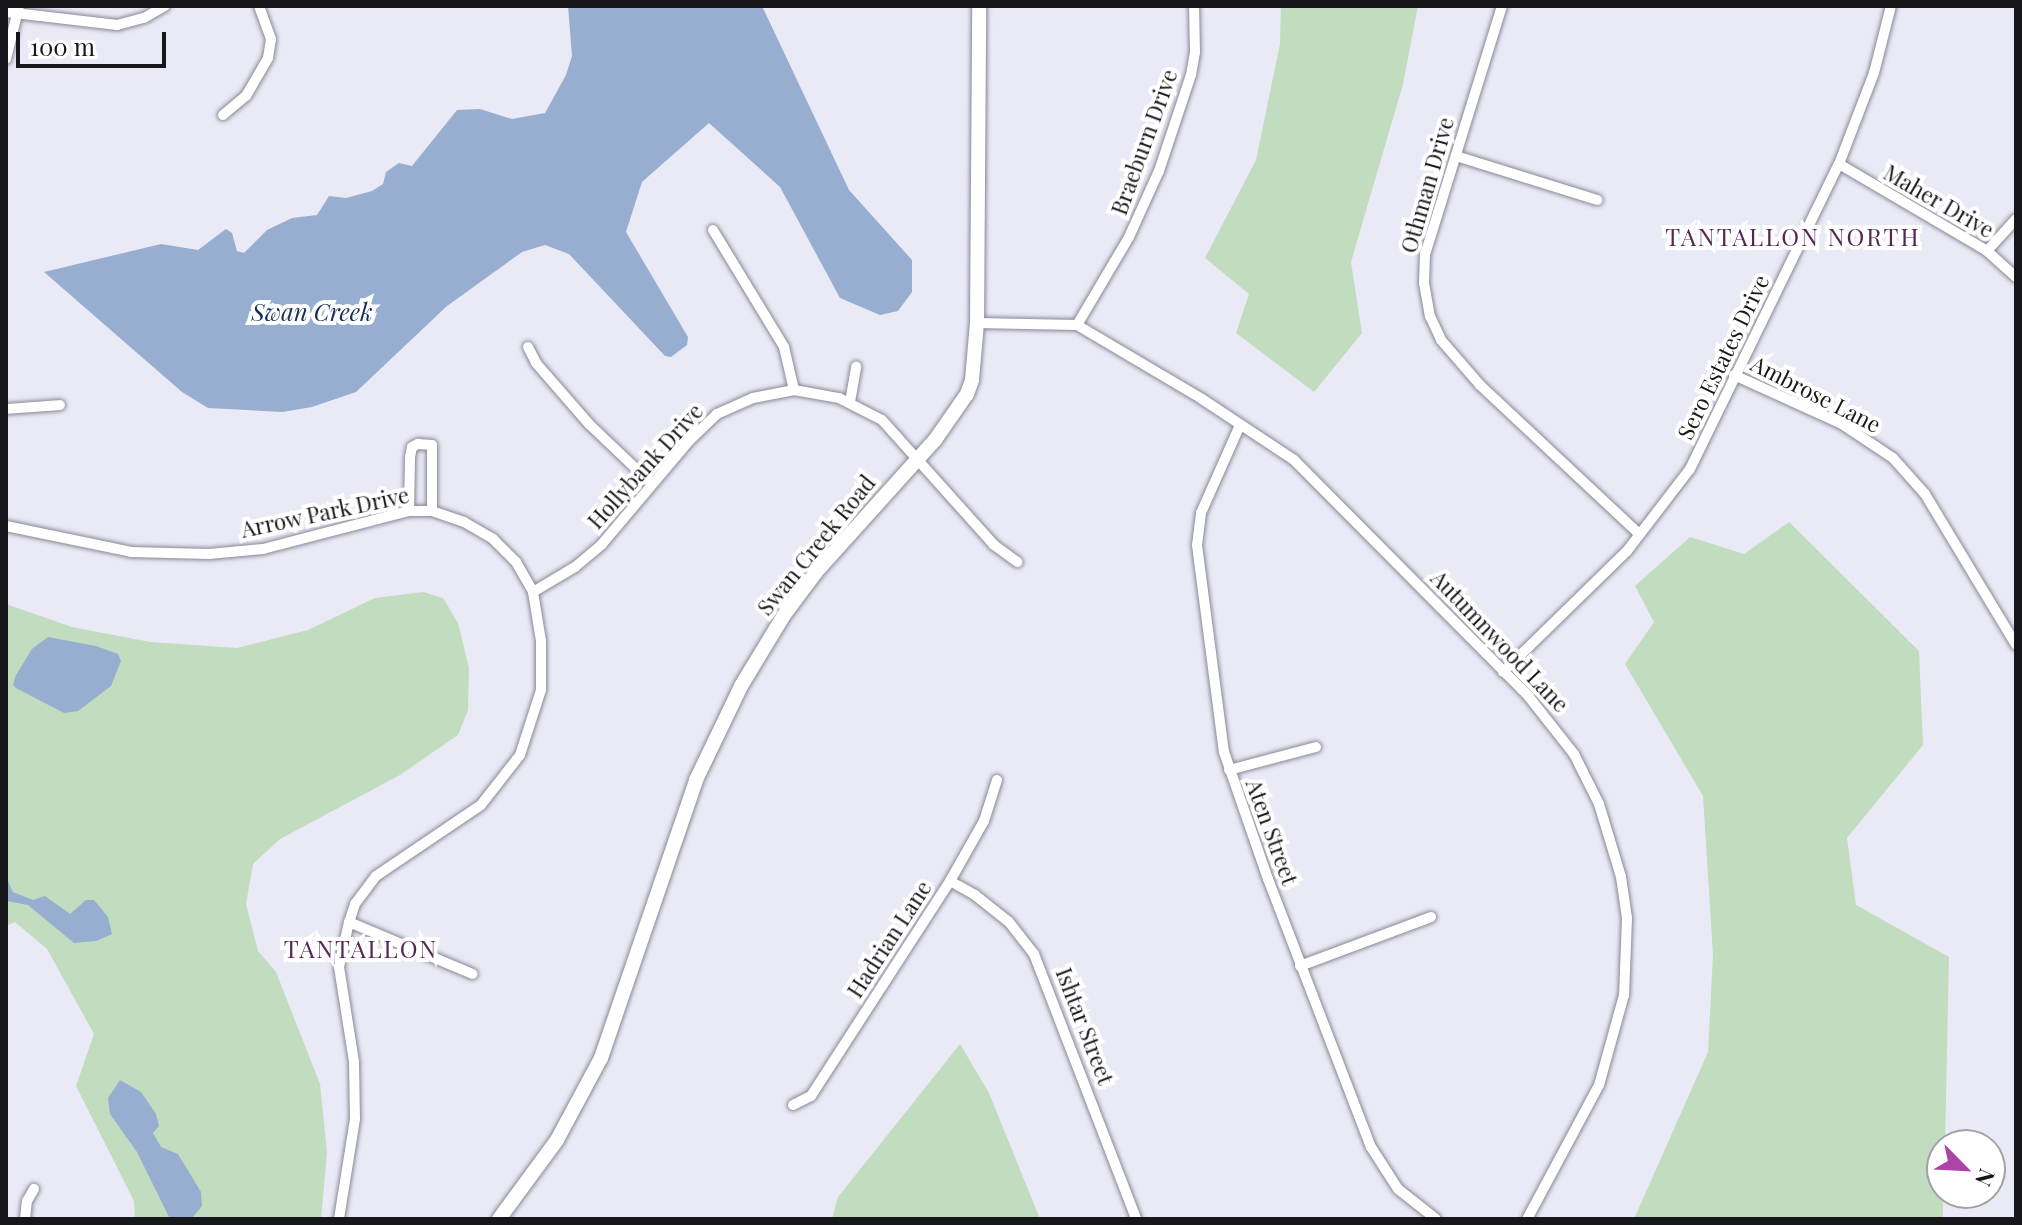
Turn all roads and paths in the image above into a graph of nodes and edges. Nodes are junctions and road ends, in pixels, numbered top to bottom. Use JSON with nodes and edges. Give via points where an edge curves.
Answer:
{"nodes":[{"id":1,"x":165,"y":6,"type":"edge"},
{"id":2,"x":259,"y":6,"type":"edge"},
{"id":3,"x":979,"y":6,"type":"edge"},
{"id":4,"x":1194,"y":6,"type":"edge"},
{"id":5,"x":1502,"y":6,"type":"edge"},
{"id":6,"x":1891,"y":6,"type":"edge"},
{"id":7,"x":14,"y":11,"type":"edge"},
{"id":8,"x":6,"y":59,"type":"edge"},
{"id":9,"x":223,"y":115,"type":"dead end"},
{"id":10,"x":1456,"y":156,"type":"junction"},
{"id":11,"x":1839,"y":164,"type":"junction"},
{"id":12,"x":1597,"y":200,"type":"dead end"},
{"id":13,"x":2016,"y":219,"type":"edge"},
{"id":14,"x":713,"y":230,"type":"dead end"},
{"id":15,"x":1987,"y":251,"type":"junction"},
{"id":16,"x":2016,"y":277,"type":"edge"},
{"id":17,"x":977,"y":323,"type":"junction"},
{"id":18,"x":1077,"y":325,"type":"junction"},
{"id":19,"x":528,"y":347,"type":"dead end"},
{"id":20,"x":856,"y":367,"type":"dead end"},
{"id":21,"x":1734,"y":375,"type":"junction"},
{"id":22,"x":794,"y":390,"type":"junction"},
{"id":23,"x":850,"y":402,"type":"junction"},
{"id":24,"x":60,"y":405,"type":"dead end"},
{"id":25,"x":6,"y":409,"type":"edge"},
{"id":26,"x":1240,"y":425,"type":"junction"},
{"id":27,"x":919,"y":457,"type":"junction"},
{"id":28,"x":652,"y":484,"type":"junction"},
{"id":29,"x":409,"y":511,"type":"junction"},
{"id":30,"x":432,"y":511,"type":"junction"},
{"id":31,"x":6,"y":526,"type":"edge"},
{"id":32,"x":1639,"y":534,"type":"junction"},
{"id":33,"x":1017,"y":562,"type":"dead end"},
{"id":34,"x":533,"y":592,"type":"junction"},
{"id":35,"x":2016,"y":645,"type":"edge"},
{"id":36,"x":1503,"y":672,"type":"junction"},
{"id":37,"x":1316,"y":747,"type":"dead end"},
{"id":38,"x":1229,"y":770,"type":"junction"},
{"id":39,"x":997,"y":780,"type":"dead end"},
{"id":40,"x":950,"y":881,"type":"junction"},
{"id":41,"x":1431,"y":917,"type":"dead end"},
{"id":42,"x":349,"y":922,"type":"junction"},
{"id":43,"x":1300,"y":966,"type":"junction"},
{"id":44,"x":473,"y":974,"type":"dead end"},
{"id":45,"x":793,"y":1105,"type":"dead end"},
{"id":46,"x":34,"y":1189,"type":"dead end"},
{"id":47,"x":25,"y":1219,"type":"edge"},
{"id":48,"x":339,"y":1219,"type":"edge"},
{"id":49,"x":499,"y":1219,"type":"edge"},
{"id":50,"x":1136,"y":1219,"type":"edge"},
{"id":51,"x":1436,"y":1219,"type":"edge"},
{"id":52,"x":1527,"y":1219,"type":"edge"}],
"edges":[{"from":1,"to":7,"type":"street","via":[[125,24],[87,24]]},
{"from":2,"to":9,"type":"street","via":[[271,39],[268,58],[246,96]]},
{"from":3,"to":17,"type":"street","name":"Swan Creek Road"},
{"from":4,"to":18,"type":"street","name":"Braeburn Drive","via":[[1191,75],[1159,171],[1129,237]]},
{"from":5,"to":10,"type":"street","name":"Othman Drive"},
{"from":6,"to":11,"type":"street","name":"Sero Estates Drive","via":[[1871,84]]},
{"from":7,"to":8,"type":"street"},
{"from":10,"to":12,"type":"street"},
{"from":10,"to":32,"type":"street","name":"Othman Drive","via":[[1424,265],[1427,304],[1437,333],[1480,385]]},
{"from":11,"to":15,"type":"street","name":"Maher Drive"},
{"from":11,"to":21,"type":"street","name":"Sero Estates Drive"},
{"from":13,"to":15,"type":"street"},
{"from":14,"to":22,"type":"street","via":[[784,347]]},
{"from":15,"to":16,"type":"street","name":"Maher Drive"},
{"from":17,"to":18,"type":"street"},
{"from":17,"to":27,"type":"street","name":"Swan Creek Road","via":[[967,394]]},
{"from":18,"to":26,"type":"street","name":"Autumnwood Lane"},
{"from":19,"to":28,"type":"street","via":[[589,424]]},
{"from":20,"to":23,"type":"street"},
{"from":21,"to":32,"type":"street","name":"Sero Estates Drive","via":[[1690,469]]},
{"from":21,"to":35,"type":"street","name":"Ambrose Lane","via":[[1842,424],[1893,458],[1925,494]]},
{"from":22,"to":23,"type":"street","name":"Hollybank Drive"},
{"from":22,"to":28,"type":"street","name":"Hollybank Drive","via":[[753,398],[717,414]]},
{"from":23,"to":27,"type":"street","name":"Hollybank Drive","via":[[882,420]]},
{"from":24,"to":25,"type":"street"},
{"from":26,"to":36,"type":"street","name":"Autumnwood Lane","via":[[1302,467]]},
{"from":26,"to":38,"type":"street","name":"Aten Street","via":[[1201,513],[1197,545]]},
{"from":27,"to":33,"type":"street","name":"Hollybank Drive","via":[[994,545]]},
{"from":27,"to":49,"type":"street","name":"Swan Creek Road","via":[[816,572],[741,686],[696,780],[601,1058],[557,1140]]},
{"from":28,"to":34,"type":"street","name":"Hollybank Drive","via":[[602,544]]},
{"from":29,"to":30,"type":"street","name":"Arrow Park Drive"},
{"from":29,"to":30,"type":"street","via":[[410,457],[418,444],[432,445]]},
{"from":29,"to":31,"type":"street","name":"Arrow Park Drive","via":[[263,549],[209,554],[131,552]]},
{"from":30,"to":34,"type":"street","name":"Arrow Park Drive","via":[[493,539],[516,562]]},
{"from":32,"to":36,"type":"street","name":"Sero Estates Drive"},
{"from":34,"to":42,"type":"street","name":"Arrow Park Drive","via":[[541,690],[520,755],[481,805],[376,876]]},
{"from":36,"to":52,"type":"street","name":"Autumnwood Lane","via":[[1544,713],[1584,770],[1611,839],[1627,918],[1624,995],[1609,1058],[1580,1125]]},
{"from":37,"to":38,"type":"street"},
{"from":38,"to":43,"type":"street","name":"Aten Street"},
{"from":39,"to":40,"type":"street","name":"Hadrian Lane","via":[[988,814]]},
{"from":40,"to":45,"type":"street","name":"Hadrian Lane","via":[[811,1096]]},
{"from":40,"to":50,"type":"street","name":"Ishtar Street","via":[[986,903],[1034,954]]},
{"from":41,"to":43,"type":"street"},
{"from":42,"to":44,"type":"street"},
{"from":42,"to":48,"type":"street","name":"Arrow Park Drive","via":[[339,967],[354,1062],[355,1119]]},
{"from":43,"to":51,"type":"street","name":"Aten Street","via":[[1381,1165],[1398,1189]]},
{"from":46,"to":47,"type":"street"}]}
